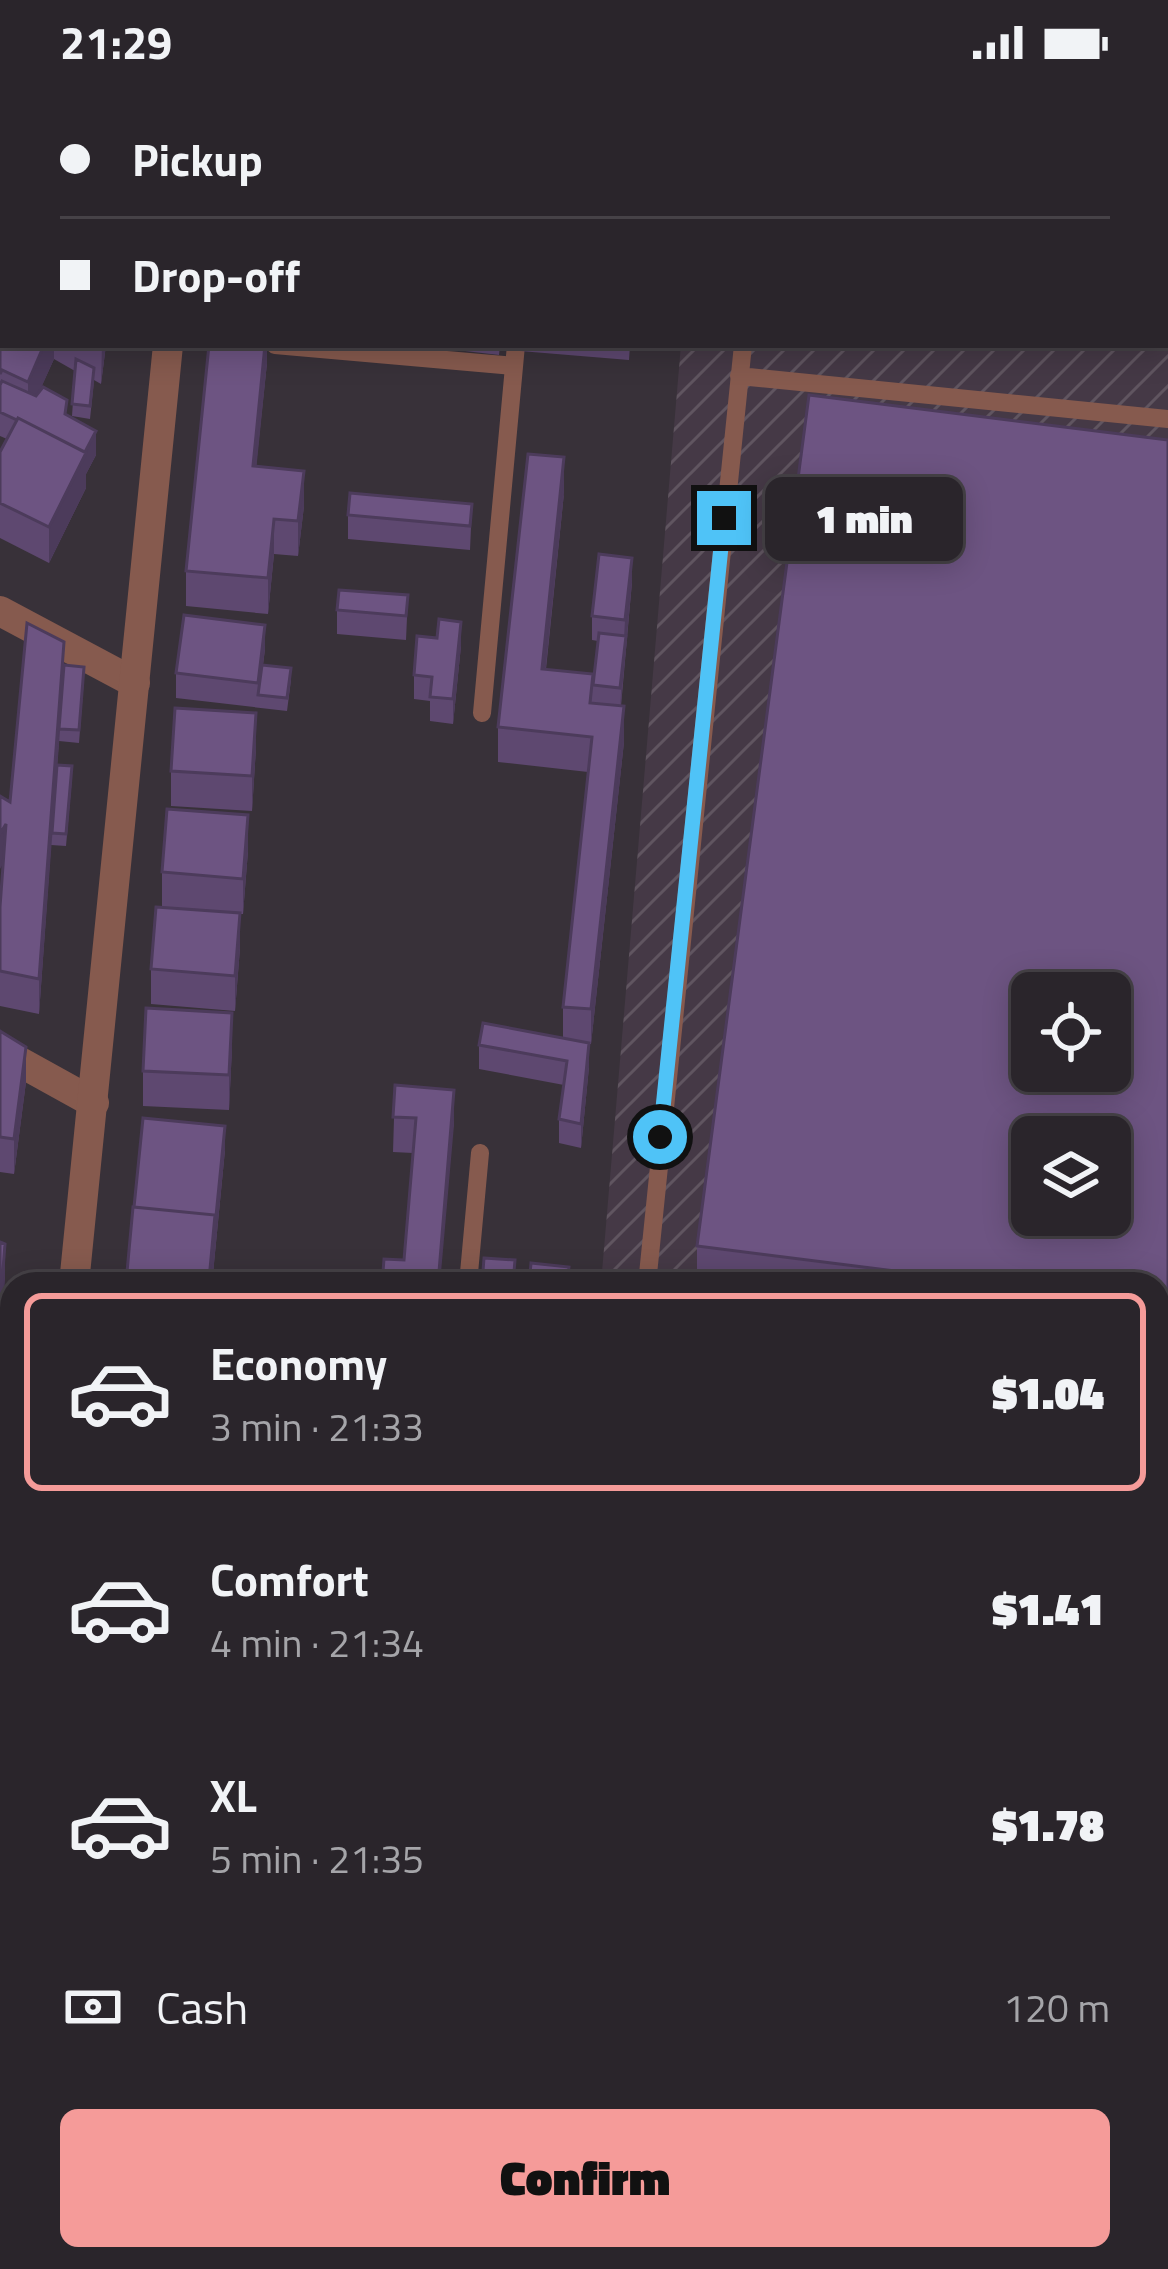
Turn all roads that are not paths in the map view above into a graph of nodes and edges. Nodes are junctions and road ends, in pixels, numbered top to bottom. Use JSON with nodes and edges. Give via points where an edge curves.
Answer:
{"nodes":[{"id":1,"x":168,"y":348,"type":"edge"},
{"id":2,"x":309,"y":348,"type":"edge"},
{"id":3,"x":516,"y":348,"type":"edge"},
{"id":4,"x":742,"y":348,"type":"edge"},
{"id":5,"x":514,"y":366,"type":"junction"},
{"id":6,"x":740,"y":376,"type":"junction"},
{"id":7,"x":1168,"y":419,"type":"edge"},
{"id":8,"x":0,"y":611,"type":"edge"},
{"id":9,"x":135,"y":683,"type":"junction"},
{"id":10,"x":482,"y":713,"type":"dead end"},
{"id":11,"x":0,"y":1051,"type":"edge"},
{"id":12,"x":94,"y":1103,"type":"junction"},
{"id":13,"x":480,"y":1153,"type":"dead end"},
{"id":14,"x":75,"y":1272,"type":"edge"},
{"id":15,"x":469,"y":1272,"type":"edge"},
{"id":16,"x":648,"y":1272,"type":"edge"}],
"edges":[{"from":1,"to":9,"type":"street"},
{"from":2,"to":5,"type":"lane"},
{"from":3,"to":5,"type":"lane"},
{"from":4,"to":6,"type":"lane"},
{"from":5,"to":10,"type":"lane"},
{"from":6,"to":7,"type":"lane"},
{"from":6,"to":16,"type":"lane"},
{"from":8,"to":9,"type":"street"},
{"from":9,"to":12,"type":"street"},
{"from":11,"to":12,"type":"street"},
{"from":12,"to":14,"type":"street"},
{"from":13,"to":15,"type":"lane"}]}
